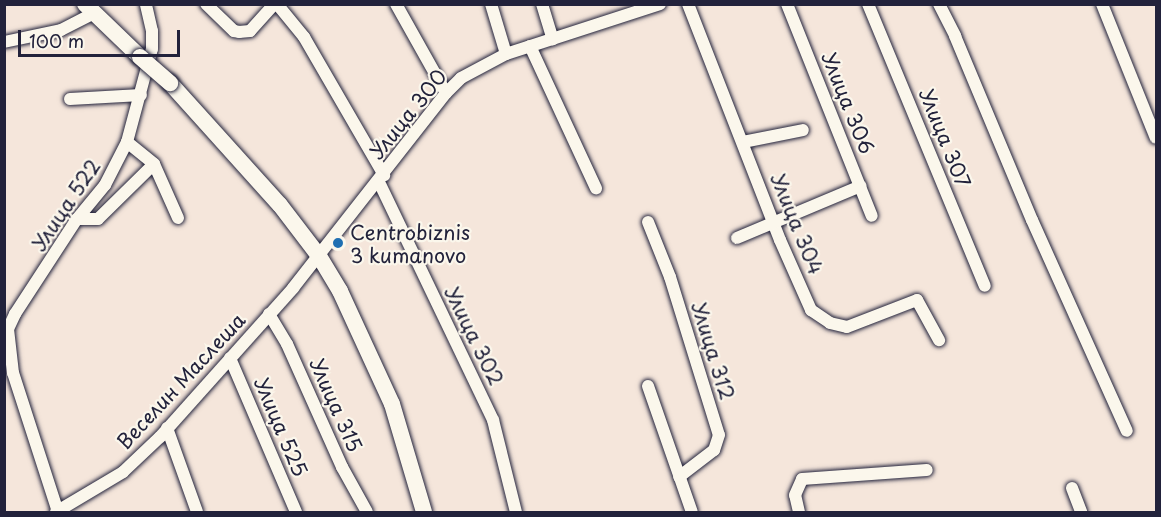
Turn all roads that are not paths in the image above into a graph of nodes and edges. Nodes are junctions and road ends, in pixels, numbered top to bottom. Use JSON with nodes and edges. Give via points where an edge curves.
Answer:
{"nodes":[{"id":1,"x":146,"y":4,"type":"edge"},
{"id":2,"x":206,"y":4,"type":"edge"},
{"id":3,"x":276,"y":4,"type":"edge"},
{"id":4,"x":396,"y":4,"type":"edge"},
{"id":5,"x":491,"y":4,"type":"edge"},
{"id":6,"x":542,"y":4,"type":"edge"},
{"id":7,"x":688,"y":4,"type":"edge"},
{"id":8,"x":787,"y":4,"type":"edge"},
{"id":9,"x":868,"y":4,"type":"edge"},
{"id":10,"x":939,"y":4,"type":"edge"},
{"id":11,"x":1102,"y":4,"type":"edge"},
{"id":12,"x":654,"y":5,"type":"edge"},
{"id":13,"x":90,"y":9,"type":"edge"},
{"id":14,"x":553,"y":39,"type":"junction"},
{"id":15,"x":4,"y":42,"type":"edge"},
{"id":16,"x":530,"y":46,"type":"junction"},
{"id":17,"x":506,"y":54,"type":"junction"},
{"id":18,"x":446,"y":93,"type":"junction"},
{"id":19,"x":141,"y":95,"type":"junction"},
{"id":20,"x":70,"y":99,"type":"dead end"},
{"id":21,"x":803,"y":130,"type":"dead end"},
{"id":22,"x":1156,"y":138,"type":"edge"},
{"id":23,"x":128,"y":142,"type":"junction"},
{"id":24,"x":743,"y":142,"type":"junction"},
{"id":25,"x":154,"y":164,"type":"junction"},
{"id":26,"x":382,"y":178,"type":"junction"},
{"id":27,"x":861,"y":186,"type":"junction"},
{"id":28,"x":596,"y":189,"type":"dead end"},
{"id":29,"x":872,"y":216,"type":"dead end"},
{"id":30,"x":178,"y":218,"type":"dead end"},
{"id":31,"x":78,"y":219,"type":"junction"},
{"id":32,"x":648,"y":222,"type":"dead end"},
{"id":33,"x":774,"y":222,"type":"junction"},
{"id":34,"x":737,"y":238,"type":"dead end"},
{"id":35,"x":319,"y":256,"type":"junction"},
{"id":36,"x":985,"y":286,"type":"dead end"},
{"id":37,"x":269,"y":314,"type":"junction"},
{"id":38,"x":939,"y":340,"type":"dead end"},
{"id":39,"x":230,"y":358,"type":"junction"},
{"id":40,"x":9,"y":374,"type":"edge"},
{"id":41,"x":648,"y":386,"type":"dead end"},
{"id":42,"x":167,"y":428,"type":"junction"},
{"id":43,"x":1127,"y":431,"type":"dead end"},
{"id":44,"x":927,"y":470,"type":"dead end"},
{"id":45,"x":678,"y":477,"type":"junction"},
{"id":46,"x":1072,"y":488,"type":"dead end"},
{"id":47,"x":57,"y":512,"type":"edge"},
{"id":48,"x":197,"y":513,"type":"edge"},
{"id":49,"x":296,"y":513,"type":"edge"},
{"id":50,"x":368,"y":513,"type":"edge"},
{"id":51,"x":424,"y":513,"type":"edge"},
{"id":52,"x":516,"y":513,"type":"edge"},
{"id":53,"x":692,"y":513,"type":"edge"},
{"id":54,"x":799,"y":513,"type":"edge"},
{"id":55,"x":1081,"y":513,"type":"edge"}],
"edges":[{"from":1,"to":19,"type":"street","name":"Улица 522","via":[[152,49]]},
{"from":2,"to":3,"type":"street","via":[[239,32],[250,31]]},
{"from":3,"to":26,"type":"street","name":"Улица 302","via":[[303,37]]},
{"from":4,"to":18,"type":"street"},
{"from":5,"to":17,"type":"street"},
{"from":6,"to":14,"type":"street"},
{"from":7,"to":24,"type":"street","name":"Улица 304"},
{"from":8,"to":27,"type":"street","name":"Улица 306"},
{"from":9,"to":36,"type":"street","name":"Улица 307"},
{"from":10,"to":43,"type":"street"},
{"from":11,"to":22,"type":"street"},
{"from":12,"to":14,"type":"street","name":"Улица 300"},
{"from":13,"to":15,"type":"street","via":[[61,30]]},
{"from":13,"to":35,"type":"main road","bridge":true,"via":[[170,83],[243,162]]},
{"from":14,"to":16,"type":"street","name":"Улица 300"},
{"from":16,"to":17,"type":"street","name":"Улица 300"},
{"from":16,"to":28,"type":"street"},
{"from":17,"to":18,"type":"street","name":"Улица 300","via":[[461,78]]},
{"from":18,"to":26,"type":"street","name":"Улица 300"},
{"from":19,"to":20,"type":"street"},
{"from":19,"to":23,"type":"street","name":"Улица 522"},
{"from":21,"to":24,"type":"street"},
{"from":23,"to":25,"type":"street"},
{"from":23,"to":31,"type":"street","name":"Улица 522","via":[[105,185]]},
{"from":24,"to":33,"type":"street","name":"Улица 304"},
{"from":25,"to":30,"type":"street"},
{"from":25,"to":31,"type":"street","via":[[98,219]]},
{"from":26,"to":35,"type":"street","name":"Улица 300"},
{"from":26,"to":52,"type":"street","name":"Улица 302","via":[[493,420]]},
{"from":27,"to":29,"type":"street","name":"Улица 306"},
{"from":27,"to":33,"type":"street"},
{"from":31,"to":40,"type":"street","name":"Улица 522","via":[[8,329]]},
{"from":32,"to":45,"type":"street","name":"Улица 312","via":[[674,288],[718,435],[714,450]]},
{"from":33,"to":34,"type":"street"},
{"from":33,"to":38,"type":"street","name":"Улица 304","via":[[812,310],[830,323],[847,327],[917,300]]},
{"from":35,"to":37,"type":"street","name":"Веселин Маслеша"},
{"from":35,"to":51,"type":"main road","via":[[360,330],[392,404]]},
{"from":37,"to":39,"type":"street","name":"Веселин Маслеша"},
{"from":37,"to":50,"type":"street","name":"Улица 315"},
{"from":39,"to":42,"type":"street","name":"Веселин Маслеша"},
{"from":39,"to":49,"type":"street","name":"Улица 525"},
{"from":40,"to":47,"type":"street"},
{"from":41,"to":45,"type":"street"},
{"from":42,"to":47,"type":"street","name":"Веселин Маслеша","via":[[123,472]]},
{"from":42,"to":48,"type":"street"},
{"from":44,"to":54,"type":"street","via":[[802,479],[795,495]]},
{"from":45,"to":53,"type":"street"},
{"from":46,"to":55,"type":"street"}]}
